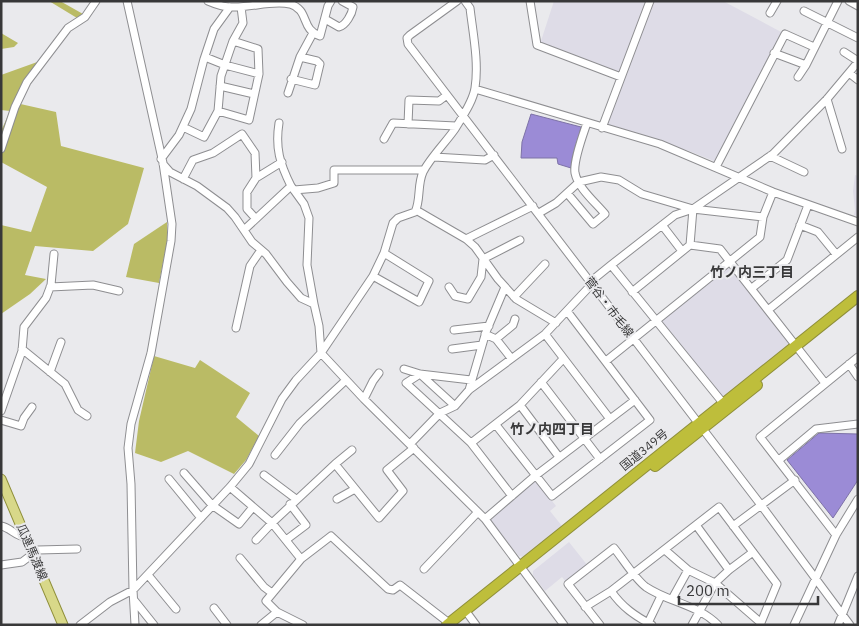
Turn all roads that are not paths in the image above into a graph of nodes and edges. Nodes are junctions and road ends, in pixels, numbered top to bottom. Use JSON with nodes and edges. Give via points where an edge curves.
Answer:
{"nodes":[{"id":1,"x":96,"y":1,"type":"edge"},
{"id":2,"x":126,"y":1,"type":"edge"},
{"id":3,"x":208,"y":1,"type":"edge"},
{"id":4,"x":331,"y":1,"type":"edge"},
{"id":5,"x":342,"y":1,"type":"edge"},
{"id":6,"x":457,"y":1,"type":"edge"},
{"id":7,"x":466,"y":1,"type":"edge"},
{"id":8,"x":530,"y":1,"type":"edge"},
{"id":9,"x":650,"y":1,"type":"edge"},
{"id":10,"x":777,"y":1,"type":"edge"},
{"id":11,"x":838,"y":1,"type":"edge"},
{"id":12,"x":849,"y":1,"type":"edge"},
{"id":13,"x":290,"y":2,"type":"edge"},
{"id":14,"x":250,"y":3,"type":"edge"},
{"id":15,"x":241,"y":6,"type":"junction"},
{"id":16,"x":858,"y":6,"type":"edge"},
{"id":17,"x":230,"y":7,"type":"junction"},
{"id":18,"x":804,"y":12,"type":"dead end"},
{"id":19,"x":770,"y":13,"type":"dead end"},
{"id":20,"x":325,"y":19,"type":"junction"},
{"id":21,"x":827,"y":24,"type":"junction"},
{"id":22,"x":313,"y":34,"type":"junction"},
{"id":23,"x":858,"y":38,"type":"edge"},
{"id":24,"x":234,"y":41,"type":"junction"},
{"id":25,"x":814,"y":47,"type":"junction"},
{"id":26,"x":844,"y":52,"type":"dead end"},
{"id":27,"x":774,"y":53,"type":"junction"},
{"id":28,"x":205,"y":57,"type":"junction"},
{"id":29,"x":300,"y":57,"type":"junction"},
{"id":30,"x":858,"y":61,"type":"edge"},
{"id":31,"x":225,"y":65,"type":"junction"},
{"id":32,"x":806,"y":66,"type":"junction"},
{"id":33,"x":849,"y":73,"type":"junction"},
{"id":34,"x":259,"y":74,"type":"junction"},
{"id":35,"x":621,"y":77,"type":"junction"},
{"id":36,"x":798,"y":77,"type":"dead end"},
{"id":37,"x":291,"y":79,"type":"junction"},
{"id":38,"x":858,"y":80,"type":"edge"},
{"id":39,"x":220,"y":86,"type":"junction"},
{"id":40,"x":475,"y":89,"type":"junction"},
{"id":41,"x":288,"y":93,"type":"dead end"},
{"id":42,"x":254,"y":94,"type":"junction"},
{"id":43,"x":447,"y":95,"type":"junction"},
{"id":44,"x":827,"y":99,"type":"junction"},
{"id":45,"x":218,"y":111,"type":"junction"},
{"id":46,"x":462,"y":115,"type":"junction"},
{"id":47,"x":279,"y":123,"type":"dead end"},
{"id":48,"x":587,"y":123,"type":"junction"},
{"id":49,"x":408,"y":124,"type":"junction"},
{"id":50,"x":456,"y":126,"type":"junction"},
{"id":51,"x":183,"y":127,"type":"junction"},
{"id":52,"x":602,"y":128,"type":"junction"},
{"id":53,"x":384,"y":139,"type":"dead end"},
{"id":54,"x":1,"y":149,"type":"edge"},
{"id":55,"x":842,"y":149,"type":"dead end"},
{"id":56,"x":494,"y":155,"type":"junction"},
{"id":57,"x":434,"y":156,"type":"junction"},
{"id":58,"x":770,"y":156,"type":"junction"},
{"id":59,"x":162,"y":161,"type":"junction"},
{"id":60,"x":282,"y":162,"type":"junction"},
{"id":61,"x":716,"y":167,"type":"junction"},
{"id":62,"x":424,"y":170,"type":"junction"},
{"id":63,"x":804,"y":172,"type":"dead end"},
{"id":64,"x":740,"y":177,"type":"junction"},
{"id":65,"x":183,"y":178,"type":"junction"},
{"id":66,"x":256,"y":178,"type":"junction"},
{"id":67,"x":579,"y":182,"type":"junction"},
{"id":68,"x":293,"y":188,"type":"junction"},
{"id":69,"x":773,"y":192,"type":"junction"},
{"id":70,"x":567,"y":193,"type":"junction"},
{"id":71,"x":808,"y":205,"type":"junction"},
{"id":72,"x":533,"y":206,"type":"junction"},
{"id":73,"x":693,"y":209,"type":"junction"},
{"id":74,"x":416,"y":210,"type":"junction"},
{"id":75,"x":539,"y":213,"type":"junction"},
{"id":76,"x":763,"y":217,"type":"junction"},
{"id":77,"x":256,"y":219,"type":"junction"},
{"id":78,"x":858,"y":222,"type":"edge"},
{"id":79,"x":662,"y":225,"type":"junction"},
{"id":80,"x":800,"y":225,"type":"junction"},
{"id":81,"x":244,"y":230,"type":"junction"},
{"id":82,"x":858,"y":237,"type":"edge"},
{"id":83,"x":466,"y":239,"type":"junction"},
{"id":84,"x":520,"y":240,"type":"dead end"},
{"id":85,"x":690,"y":245,"type":"junction"},
{"id":86,"x":261,"y":250,"type":"junction"},
{"id":87,"x":682,"y":252,"type":"junction"},
{"id":88,"x":384,"y":253,"type":"junction"},
{"id":89,"x":54,"y":254,"type":"dead end"},
{"id":90,"x":836,"y":254,"type":"junction"},
{"id":91,"x":483,"y":259,"type":"junction"},
{"id":92,"x":730,"y":261,"type":"junction"},
{"id":93,"x":545,"y":264,"type":"dead end"},
{"id":94,"x":611,"y":265,"type":"junction"},
{"id":95,"x":373,"y":276,"type":"junction"},
{"id":96,"x":591,"y":285,"type":"junction"},
{"id":97,"x":505,"y":286,"type":"junction"},
{"id":98,"x":50,"y":287,"type":"junction"},
{"id":99,"x":449,"y":287,"type":"dead end"},
{"id":100,"x":752,"y":288,"type":"junction"},
{"id":101,"x":119,"y":291,"type":"dead end"},
{"id":102,"x":632,"y":292,"type":"junction"},
{"id":103,"x":858,"y":296,"type":"edge"},
{"id":104,"x":514,"y":297,"type":"junction"},
{"id":105,"x":314,"y":304,"type":"junction"},
{"id":106,"x":858,"y":305,"type":"edge"},
{"id":107,"x":768,"y":310,"type":"junction"},
{"id":108,"x":567,"y":311,"type":"junction"},
{"id":109,"x":515,"y":319,"type":"dead end"},
{"id":110,"x":655,"y":321,"type":"junction"},
{"id":111,"x":556,"y":323,"type":"junction"},
{"id":112,"x":489,"y":326,"type":"junction"},
{"id":113,"x":236,"y":328,"type":"dead end"},
{"id":114,"x":454,"y":330,"type":"dead end"},
{"id":115,"x":485,"y":334,"type":"junction"},
{"id":116,"x":545,"y":334,"type":"junction"},
{"id":117,"x":496,"y":339,"type":"junction"},
{"id":118,"x":633,"y":339,"type":"junction"},
{"id":119,"x":61,"y":342,"type":"dead end"},
{"id":120,"x":482,"y":345,"type":"junction"},
{"id":121,"x":452,"y":348,"type":"dead end"},
{"id":122,"x":798,"y":348,"type":"junction"},
{"id":123,"x":22,"y":349,"type":"junction"},
{"id":124,"x":321,"y":353,"type":"junction"},
{"id":125,"x":858,"y":357,"type":"edge"},
{"id":126,"x":511,"y":358,"type":"junction"},
{"id":127,"x":563,"y":359,"type":"junction"},
{"id":128,"x":606,"y":361,"type":"junction"},
{"id":129,"x":850,"y":364,"type":"junction"},
{"id":130,"x":404,"y":369,"type":"dead end"},
{"id":131,"x":50,"y":372,"type":"junction"},
{"id":132,"x":379,"y":373,"type":"dead end"},
{"id":133,"x":420,"y":374,"type":"junction"},
{"id":134,"x":858,"y":377,"type":"edge"},
{"id":135,"x":346,"y":380,"type":"junction"},
{"id":136,"x":472,"y":380,"type":"junction"},
{"id":137,"x":541,"y":382,"type":"junction"},
{"id":138,"x":825,"y":383,"type":"junction"},
{"id":139,"x":469,"y":390,"type":"junction"},
{"id":140,"x":364,"y":399,"type":"junction"},
{"id":141,"x":634,"y":400,"type":"junction"},
{"id":142,"x":723,"y":403,"type":"junction"},
{"id":143,"x":456,"y":406,"type":"junction"},
{"id":144,"x":520,"y":406,"type":"junction"},
{"id":145,"x":32,"y":407,"type":"dead end"},
{"id":146,"x":1,"y":411,"type":"edge"},
{"id":147,"x":440,"y":413,"type":"junction"},
{"id":148,"x":87,"y":416,"type":"dead end"},
{"id":149,"x":610,"y":418,"type":"junction"},
{"id":150,"x":1,"y":420,"type":"edge"},
{"id":151,"x":858,"y":424,"type":"edge"},
{"id":152,"x":496,"y":425,"type":"junction"},
{"id":153,"x":700,"y":426,"type":"junction"},
{"id":154,"x":584,"y":438,"type":"junction"},
{"id":155,"x":471,"y":443,"type":"junction"},
{"id":156,"x":412,"y":446,"type":"junction"},
{"id":157,"x":352,"y":450,"type":"dead end"},
{"id":158,"x":275,"y":455,"type":"dead end"},
{"id":159,"x":559,"y":457,"type":"junction"},
{"id":160,"x":600,"y":459,"type":"junction"},
{"id":161,"x":779,"y":460,"type":"junction"},
{"id":162,"x":335,"y":464,"type":"junction"},
{"id":163,"x":184,"y":473,"type":"dead end"},
{"id":164,"x":264,"y":475,"type":"dead end"},
{"id":165,"x":535,"y":476,"type":"junction"},
{"id":166,"x":169,"y":479,"type":"dead end"},
{"id":167,"x":1,"y":480,"type":"edge"},
{"id":168,"x":795,"y":480,"type":"junction"},
{"id":169,"x":230,"y":487,"type":"junction"},
{"id":170,"x":355,"y":490,"type":"junction"},
{"id":171,"x":512,"y":496,"type":"junction"},
{"id":172,"x":296,"y":499,"type":"junction"},
{"id":173,"x":338,"y":499,"type":"dead end"},
{"id":174,"x":858,"y":499,"type":"edge"},
{"id":175,"x":290,"y":504,"type":"junction"},
{"id":176,"x":212,"y":505,"type":"junction"},
{"id":177,"x":761,"y":505,"type":"junction"},
{"id":178,"x":253,"y":507,"type":"junction"},
{"id":179,"x":478,"y":512,"type":"junction"},
{"id":180,"x":201,"y":518,"type":"junction"},
{"id":181,"x":485,"y":519,"type":"junction"},
{"id":182,"x":272,"y":522,"type":"junction"},
{"id":183,"x":1,"y":526,"type":"edge"},
{"id":184,"x":696,"y":526,"type":"junction"},
{"id":185,"x":733,"y":526,"type":"junction"},
{"id":186,"x":836,"y":535,"type":"junction"},
{"id":187,"x":25,"y":536,"type":"junction"},
{"id":188,"x":256,"y":540,"type":"dead end"},
{"id":189,"x":286,"y":540,"type":"junction"},
{"id":190,"x":77,"y":549,"type":"dead end"},
{"id":191,"x":665,"y":550,"type":"junction"},
{"id":192,"x":752,"y":552,"type":"junction"},
{"id":193,"x":33,"y":554,"type":"junction"},
{"id":194,"x":240,"y":558,"type":"dead end"},
{"id":195,"x":301,"y":559,"type":"junction"},
{"id":196,"x":1,"y":565,"type":"edge"},
{"id":197,"x":524,"y":568,"type":"junction"},
{"id":198,"x":424,"y":569,"type":"dead end"},
{"id":199,"x":688,"y":570,"type":"junction"},
{"id":200,"x":729,"y":570,"type":"junction"},
{"id":201,"x":634,"y":573,"type":"junction"},
{"id":202,"x":148,"y":575,"type":"junction"},
{"id":203,"x":858,"y":576,"type":"edge"},
{"id":204,"x":817,"y":579,"type":"junction"},
{"id":205,"x":715,"y":583,"type":"junction"},
{"id":206,"x":132,"y":590,"type":"junction"},
{"id":207,"x":611,"y":591,"type":"junction"},
{"id":208,"x":272,"y":593,"type":"junction"},
{"id":209,"x":661,"y":596,"type":"junction"},
{"id":210,"x":134,"y":600,"type":"junction"},
{"id":211,"x":672,"y":600,"type":"junction"},
{"id":212,"x":585,"y":607,"type":"junction"},
{"id":213,"x":214,"y":608,"type":"dead end"},
{"id":214,"x":176,"y":609,"type":"dead end"},
{"id":215,"x":699,"y":611,"type":"junction"},
{"id":216,"x":277,"y":612,"type":"junction"},
{"id":217,"x":467,"y":613,"type":"junction"},
{"id":218,"x":842,"y":615,"type":"junction"},
{"id":219,"x":451,"y":624,"type":"edge"},
{"id":220,"x":598,"y":624,"type":"edge"},
{"id":221,"x":650,"y":624,"type":"edge"},
{"id":222,"x":761,"y":624,"type":"edge"},
{"id":223,"x":63,"y":625,"type":"edge"},
{"id":224,"x":80,"y":625,"type":"edge"},
{"id":225,"x":135,"y":625,"type":"edge"},
{"id":226,"x":154,"y":625,"type":"edge"},
{"id":227,"x":227,"y":625,"type":"edge"},
{"id":228,"x":261,"y":625,"type":"edge"},
{"id":229,"x":303,"y":625,"type":"edge"},
{"id":230,"x":476,"y":625,"type":"edge"},
{"id":231,"x":564,"y":625,"type":"edge"},
{"id":232,"x":692,"y":625,"type":"edge"},
{"id":233,"x":718,"y":625,"type":"edge"},
{"id":234,"x":794,"y":625,"type":"edge"},
{"id":235,"x":838,"y":625,"type":"edge"},
{"id":236,"x":850,"y":625,"type":"edge"}],
"edges":[{"from":1,"to":54,"type":"street","via":[[85,17],[68,28],[28,82],[15,107]]},
{"from":2,"to":59,"type":"street"},
{"from":3,"to":17,"type":"street"},
{"from":4,"to":20,"type":"street"},
{"from":5,"to":20,"type":"street","via":[[353,7],[343,26]]},
{"from":6,"to":43,"type":"street","name":"菅谷・市毛線","via":[[408,38],[408,44]]},
{"from":7,"to":40,"type":"street","via":[[470,8],[476,64]]},
{"from":8,"to":35,"type":"street","via":[[536,45]]},
{"from":9,"to":35,"type":"street"},
{"from":10,"to":19,"type":"street"},
{"from":11,"to":21,"type":"street"},
{"from":12,"to":16,"type":"street"},
{"from":13,"to":14,"type":"street"},
{"from":13,"to":22,"type":"street","via":[[302,11]]},
{"from":14,"to":15,"type":"street"},
{"from":15,"to":17,"type":"street"},
{"from":15,"to":24,"type":"street","via":[[243,23]]},
{"from":17,"to":28,"type":"street","via":[[214,29]]},
{"from":18,"to":21,"type":"street"},
{"from":20,"to":22,"type":"street","via":[[320,36]]},
{"from":21,"to":23,"type":"street"},
{"from":21,"to":25,"type":"street"},
{"from":22,"to":29,"type":"street"},
{"from":24,"to":31,"type":"street"},
{"from":24,"to":34,"type":"street","via":[[258,49]]},
{"from":25,"to":27,"type":"street","via":[[784,34]]},
{"from":25,"to":32,"type":"street"},
{"from":26,"to":30,"type":"street"},
{"from":27,"to":32,"type":"street"},
{"from":27,"to":61,"type":"street"},
{"from":28,"to":31,"type":"street"},
{"from":28,"to":51,"type":"street","via":[[192,109]]},
{"from":29,"to":37,"type":"street"},
{"from":29,"to":37,"type":"street","via":[[320,64],[315,85]]},
{"from":30,"to":33,"type":"street"},
{"from":31,"to":34,"type":"street"},
{"from":31,"to":39,"type":"street"},
{"from":32,"to":36,"type":"street"},
{"from":33,"to":38,"type":"street"},
{"from":33,"to":44,"type":"street"},
{"from":34,"to":42,"type":"street"},
{"from":35,"to":52,"type":"street"},
{"from":37,"to":41,"type":"street"},
{"from":39,"to":42,"type":"street"},
{"from":39,"to":45,"type":"street"},
{"from":40,"to":46,"type":"street"},
{"from":40,"to":48,"type":"street"},
{"from":42,"to":45,"type":"street","via":[[248,120]]},
{"from":43,"to":46,"type":"street","name":"菅谷・市毛線"},
{"from":43,"to":49,"type":"street","via":[[439,101],[408,100]]},
{"from":44,"to":55,"type":"street"},
{"from":44,"to":58,"type":"street"},
{"from":45,"to":51,"type":"street","via":[[204,137]]},
{"from":46,"to":50,"type":"street"},
{"from":46,"to":56,"type":"street","name":"菅谷・市毛線"},
{"from":47,"to":60,"type":"street","via":[[276,140]]},
{"from":48,"to":52,"type":"street"},
{"from":48,"to":67,"type":"street","via":[[575,171]]},
{"from":49,"to":50,"type":"street"},
{"from":49,"to":53,"type":"street","via":[[393,123]]},
{"from":50,"to":57,"type":"street"},
{"from":51,"to":59,"type":"street"},
{"from":52,"to":61,"type":"street","via":[[660,144]]},
{"from":56,"to":57,"type":"street","via":[[485,160]]},
{"from":56,"to":72,"type":"street","name":"菅谷・市毛線"},
{"from":57,"to":62,"type":"street"},
{"from":58,"to":63,"type":"street"},
{"from":58,"to":64,"type":"street"},
{"from":59,"to":65,"type":"street","via":[[170,172]]},
{"from":59,"to":206,"type":"street","via":[[172,224],[171,241],[151,353],[131,424],[128,448]]},
{"from":60,"to":66,"type":"street"},
{"from":60,"to":68,"type":"street"},
{"from":61,"to":64,"type":"street"},
{"from":62,"to":68,"type":"street","via":[[334,170],[334,183],[318,188]]},
{"from":62,"to":74,"type":"street"},
{"from":64,"to":69,"type":"street"},
{"from":64,"to":73,"type":"street"},
{"from":65,"to":66,"type":"street","via":[[193,160],[213,153],[242,134],[256,152]]},
{"from":65,"to":81,"type":"street","via":[[227,208]]},
{"from":66,"to":77,"type":"street","via":[[247,192],[246,209]]},
{"from":67,"to":70,"type":"street"},
{"from":67,"to":70,"type":"street","via":[[605,214],[593,224]]},
{"from":67,"to":73,"type":"street","via":[[601,176],[619,180],[642,194]]},
{"from":68,"to":77,"type":"street"},
{"from":68,"to":105,"type":"street","via":[[309,218],[307,265]]},
{"from":69,"to":71,"type":"street"},
{"from":69,"to":76,"type":"street"},
{"from":70,"to":75,"type":"street"},
{"from":71,"to":78,"type":"street"},
{"from":71,"to":80,"type":"street"},
{"from":72,"to":75,"type":"street","name":"菅谷・市毛線"},
{"from":72,"to":83,"type":"street"},
{"from":73,"to":76,"type":"street"},
{"from":73,"to":79,"type":"street","via":[[675,215]]},
{"from":73,"to":85,"type":"street"},
{"from":74,"to":83,"type":"street"},
{"from":74,"to":88,"type":"street","via":[[393,222]]},
{"from":75,"to":96,"type":"street","name":"菅谷・市毛線"},
{"from":76,"to":92,"type":"street","via":[[760,237]]},
{"from":77,"to":81,"type":"street"},
{"from":79,"to":87,"type":"street"},
{"from":79,"to":94,"type":"street"},
{"from":80,"to":90,"type":"street","via":[[818,232]]},
{"from":80,"to":100,"type":"street","via":[[787,260]]},
{"from":81,"to":86,"type":"street"},
{"from":82,"to":90,"type":"street"},
{"from":83,"to":91,"type":"street"},
{"from":84,"to":91,"type":"street"},
{"from":85,"to":87,"type":"street"},
{"from":85,"to":92,"type":"street","via":[[720,249]]},
{"from":86,"to":105,"type":"street","via":[[301,298]]},
{"from":86,"to":113,"type":"street","via":[[250,266]]},
{"from":87,"to":102,"type":"street"},
{"from":88,"to":95,"type":"street"},
{"from":88,"to":95,"type":"street","via":[[429,282],[419,302]]},
{"from":89,"to":98,"type":"street"},
{"from":90,"to":107,"type":"street"},
{"from":91,"to":97,"type":"street"},
{"from":91,"to":99,"type":"street","via":[[481,277],[468,299],[455,296]]},
{"from":92,"to":100,"type":"street"},
{"from":92,"to":110,"type":"street"},
{"from":93,"to":104,"type":"street"},
{"from":94,"to":96,"type":"street"},
{"from":94,"to":102,"type":"street"},
{"from":95,"to":124,"type":"street"},
{"from":96,"to":108,"type":"street"},
{"from":96,"to":118,"type":"street","name":"菅谷・市毛線"},
{"from":97,"to":104,"type":"street"},
{"from":97,"to":112,"type":"street"},
{"from":98,"to":101,"type":"street","via":[[93,285]]},
{"from":98,"to":123,"type":"street","via":[[46,298],[24,327]]},
{"from":100,"to":107,"type":"street"},
{"from":102,"to":110,"type":"street"},
{"from":103,"to":122,"type":"highway","name":"国道349号"},
{"from":104,"to":111,"type":"street"},
{"from":105,"to":124,"type":"street"},
{"from":106,"to":122,"type":"highway","name":"国道349号"},
{"from":107,"to":122,"type":"street"},
{"from":108,"to":111,"type":"street"},
{"from":108,"to":128,"type":"street"},
{"from":109,"to":117,"type":"street","via":[[513,325]]},
{"from":110,"to":118,"type":"street"},
{"from":110,"to":142,"type":"street"},
{"from":111,"to":116,"type":"street"},
{"from":112,"to":114,"type":"street"},
{"from":112,"to":115,"type":"street"},
{"from":115,"to":117,"type":"street"},
{"from":115,"to":120,"type":"street"},
{"from":116,"to":126,"type":"street"},
{"from":116,"to":127,"type":"street"},
{"from":117,"to":126,"type":"street"},
{"from":118,"to":128,"type":"street"},
{"from":118,"to":153,"type":"street","name":"菅谷・市毛線"},
{"from":119,"to":131,"type":"street"},
{"from":120,"to":121,"type":"street"},
{"from":120,"to":136,"type":"street"},
{"from":122,"to":138,"type":"street"},
{"from":122,"to":142,"type":"highway","name":"国道349号"},
{"from":122,"to":153,"type":"highway","name":"国道349号"},
{"from":123,"to":131,"type":"street"},
{"from":123,"to":146,"type":"street"},
{"from":124,"to":135,"type":"street"},
{"from":124,"to":169,"type":"street","via":[[282,399],[249,464]]},
{"from":125,"to":129,"type":"street"},
{"from":126,"to":139,"type":"street"},
{"from":127,"to":137,"type":"street"},
{"from":127,"to":149,"type":"street"},
{"from":128,"to":141,"type":"street"},
{"from":129,"to":134,"type":"street"},
{"from":129,"to":138,"type":"street"},
{"from":130,"to":133,"type":"street"},
{"from":131,"to":148,"type":"street","via":[[65,384],[78,410]]},
{"from":132,"to":140,"type":"street"},
{"from":133,"to":136,"type":"street"},
{"from":133,"to":143,"type":"street"},
{"from":133,"to":147,"type":"street","via":[[406,383]]},
{"from":135,"to":140,"type":"street"},
{"from":135,"to":158,"type":"street","via":[[300,423]]},
{"from":136,"to":139,"type":"street"},
{"from":137,"to":144,"type":"street"},
{"from":137,"to":154,"type":"street"},
{"from":138,"to":161,"type":"street","via":[[760,437]]},
{"from":139,"to":143,"type":"street"},
{"from":140,"to":156,"type":"street"},
{"from":141,"to":149,"type":"street"},
{"from":141,"to":160,"type":"street","via":[[650,420]]},
{"from":142,"to":153,"type":"highway","name":"国道349号"},
{"from":143,"to":147,"type":"street"},
{"from":144,"to":152,"type":"street"},
{"from":144,"to":159,"type":"street"},
{"from":145,"to":150,"type":"street","via":[[21,426]]},
{"from":147,"to":155,"type":"street"},
{"from":147,"to":156,"type":"street"},
{"from":149,"to":154,"type":"street"},
{"from":151,"to":161,"type":"street","via":[[816,429]]},
{"from":152,"to":155,"type":"street"},
{"from":152,"to":165,"type":"street"},
{"from":153,"to":177,"type":"street","name":"菅谷・市毛線"},
{"from":153,"to":197,"type":"highway","name":"国道349号"},
{"from":154,"to":159,"type":"street"},
{"from":154,"to":160,"type":"street"},
{"from":155,"to":171,"type":"street"},
{"from":156,"to":170,"type":"street","via":[[387,470],[403,491],[379,518]]},
{"from":156,"to":179,"type":"street"},
{"from":157,"to":162,"type":"street"},
{"from":159,"to":165,"type":"street"},
{"from":160,"to":165,"type":"street","via":[[552,496]]},
{"from":161,"to":168,"type":"street"},
{"from":162,"to":170,"type":"street"},
{"from":162,"to":172,"type":"street"},
{"from":163,"to":176,"type":"street"},
{"from":164,"to":172,"type":"street"},
{"from":165,"to":171,"type":"street"},
{"from":166,"to":180,"type":"street"},
{"from":167,"to":187,"type":"main road","name":"瓜連馬渡線"},
{"from":168,"to":177,"type":"street"},
{"from":168,"to":186,"type":"street"},
{"from":169,"to":176,"type":"street"},
{"from":169,"to":178,"type":"street"},
{"from":170,"to":173,"type":"street"},
{"from":171,"to":181,"type":"street"},
{"from":172,"to":175,"type":"street"},
{"from":174,"to":186,"type":"street"},
{"from":175,"to":182,"type":"street"},
{"from":175,"to":189,"type":"street","via":[[306,525]]},
{"from":176,"to":178,"type":"street","via":[[238,524]]},
{"from":176,"to":180,"type":"street"},
{"from":177,"to":185,"type":"street"},
{"from":177,"to":204,"type":"street","name":"菅谷・市毛線"},
{"from":178,"to":182,"type":"street"},
{"from":179,"to":181,"type":"street"},
{"from":179,"to":198,"type":"street"},
{"from":180,"to":202,"type":"street"},
{"from":181,"to":197,"type":"street"},
{"from":182,"to":188,"type":"street"},
{"from":182,"to":189,"type":"street"},
{"from":183,"to":187,"type":"street","via":[[18,536]]},
{"from":184,"to":185,"type":"street","via":[[719,507]]},
{"from":184,"to":191,"type":"street"},
{"from":184,"to":200,"type":"street"},
{"from":185,"to":192,"type":"street"},
{"from":186,"to":204,"type":"street"},
{"from":187,"to":193,"type":"main road","name":"瓜連馬渡線"},
{"from":189,"to":195,"type":"street"},
{"from":190,"to":193,"type":"street","via":[[38,550]]},
{"from":191,"to":199,"type":"street"},
{"from":191,"to":201,"type":"street"},
{"from":192,"to":200,"type":"street"},
{"from":192,"to":222,"type":"street","via":[[777,584]]},
{"from":193,"to":196,"type":"street","via":[[22,562]]},
{"from":193,"to":223,"type":"main road","name":"瓜連馬渡線"},
{"from":194,"to":208,"type":"street","via":[[264,588]]},
{"from":195,"to":208,"type":"street"},
{"from":195,"to":219,"type":"street","via":[[331,536],[388,588],[393,590],[400,585]]},
{"from":197,"to":217,"type":"highway","name":"国道349号"},
{"from":197,"to":231,"type":"street"},
{"from":199,"to":205,"type":"street"},
{"from":199,"to":211,"type":"street"},
{"from":200,"to":205,"type":"street"},
{"from":201,"to":207,"type":"street"},
{"from":201,"to":209,"type":"street","via":[[644,586]]},
{"from":201,"to":212,"type":"street","via":[[614,548],[568,584]]},
{"from":202,"to":206,"type":"street"},
{"from":202,"to":214,"type":"street"},
{"from":203,"to":218,"type":"street"},
{"from":204,"to":218,"type":"street","name":"菅谷・市毛線"},
{"from":204,"to":234,"type":"street"},
{"from":205,"to":215,"type":"street"},
{"from":205,"to":222,"type":"street"},
{"from":206,"to":210,"type":"street"},
{"from":206,"to":224,"type":"street"},
{"from":207,"to":212,"type":"street"},
{"from":207,"to":221,"type":"street","via":[[635,616]]},
{"from":208,"to":216,"type":"street","via":[[266,601]]},
{"from":209,"to":211,"type":"street"},
{"from":209,"to":221,"type":"street"},
{"from":210,"to":225,"type":"street"},
{"from":210,"to":226,"type":"street"},
{"from":211,"to":215,"type":"street"},
{"from":212,"to":220,"type":"street"},
{"from":213,"to":227,"type":"street"},
{"from":215,"to":232,"type":"street"},
{"from":215,"to":233,"type":"street"},
{"from":216,"to":228,"type":"street"},
{"from":216,"to":229,"type":"street"},
{"from":217,"to":219,"type":"highway","name":"国道349号"},
{"from":217,"to":230,"type":"street"},
{"from":218,"to":235,"type":"street"},
{"from":218,"to":236,"type":"street","name":"菅谷・市毛線"}]}
